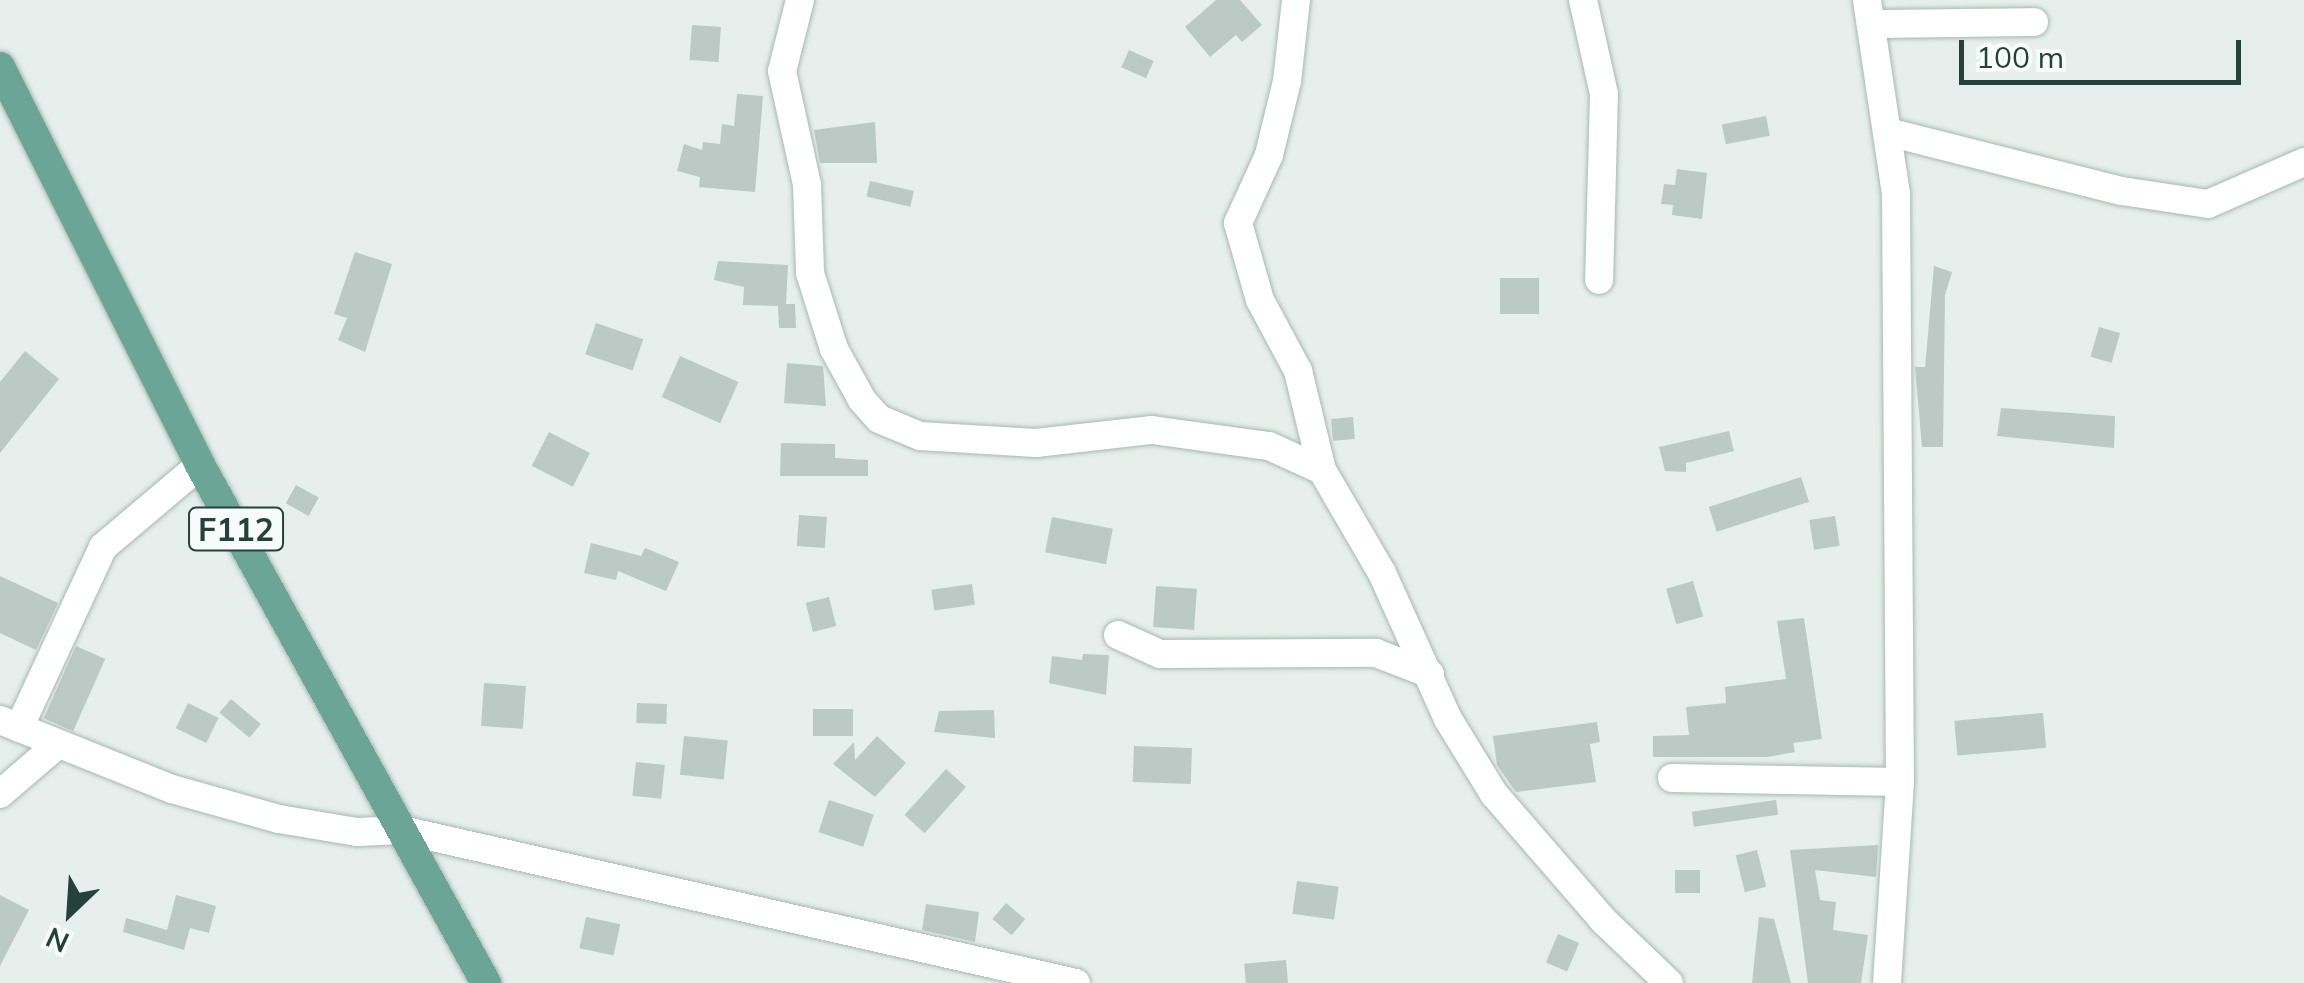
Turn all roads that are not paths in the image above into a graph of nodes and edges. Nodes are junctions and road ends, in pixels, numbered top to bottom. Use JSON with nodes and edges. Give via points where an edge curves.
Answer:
{"nodes":[{"id":1,"x":800,"y":0,"type":"edge"},
{"id":2,"x":1296,"y":0,"type":"edge"},
{"id":3,"x":1583,"y":0,"type":"edge"},
{"id":4,"x":1871,"y":12,"type":"edge"},
{"id":5,"x":2034,"y":22,"type":"dead end"},
{"id":6,"x":0,"y":67,"type":"edge"},
{"id":7,"x":1888,"y":132,"type":"junction"},
{"id":8,"x":2304,"y":162,"type":"edge"},
{"id":9,"x":1599,"y":280,"type":"dead end"},
{"id":10,"x":200,"y":466,"type":"junction"},
{"id":11,"x":1322,"y":470,"type":"junction"},
{"id":12,"x":1118,"y":636,"type":"dead end"},
{"id":13,"x":1430,"y":674,"type":"junction"},
{"id":14,"x":10,"y":724,"type":"edge"},
{"id":15,"x":58,"y":745,"type":"junction"},
{"id":16,"x":1672,"y":778,"type":"dead end"},
{"id":17,"x":1900,"y":782,"type":"junction"},
{"id":18,"x":0,"y":794,"type":"edge"},
{"id":19,"x":402,"y":830,"type":"junction"},
{"id":20,"x":486,"y":983,"type":"edge"},
{"id":21,"x":1076,"y":983,"type":"edge"},
{"id":22,"x":1669,"y":983,"type":"edge"},
{"id":23,"x":1887,"y":983,"type":"edge"}],
"edges":[{"from":1,"to":11,"type":"street","via":[[782,70],[807,186],[810,273],[834,349],[879,419],[920,436],[1036,442],[1152,430],[1269,446]]},
{"from":2,"to":11,"type":"street","via":[[1288,81],[1269,155],[1238,222],[1260,300],[1298,371]]},
{"from":3,"to":9,"type":"street","via":[[1604,94]]},
{"from":4,"to":5,"type":"street"},
{"from":4,"to":7,"type":"street"},
{"from":6,"to":10,"type":"main road","number":"F112"},
{"from":7,"to":8,"type":"street","via":[[2122,190],[2208,204]]},
{"from":7,"to":17,"type":"street","via":[[1896,213]]},
{"from":10,"to":14,"type":"street","via":[[103,546]]},
{"from":10,"to":19,"type":"main road","number":"F112"},
{"from":11,"to":13,"type":"street"},
{"from":12,"to":13,"type":"street","via":[[1160,654],[1376,653]]},
{"from":13,"to":22,"type":"street","via":[[1467,754],[1512,820]]},
{"from":14,"to":15,"type":"street"},
{"from":15,"to":18,"type":"street"},
{"from":15,"to":19,"type":"street","via":[[172,789],[280,819],[337,830]]},
{"from":16,"to":17,"type":"street"},
{"from":17,"to":23,"type":"street"},
{"from":19,"to":20,"type":"main road","number":"F112"},
{"from":19,"to":21,"type":"street"}]}
